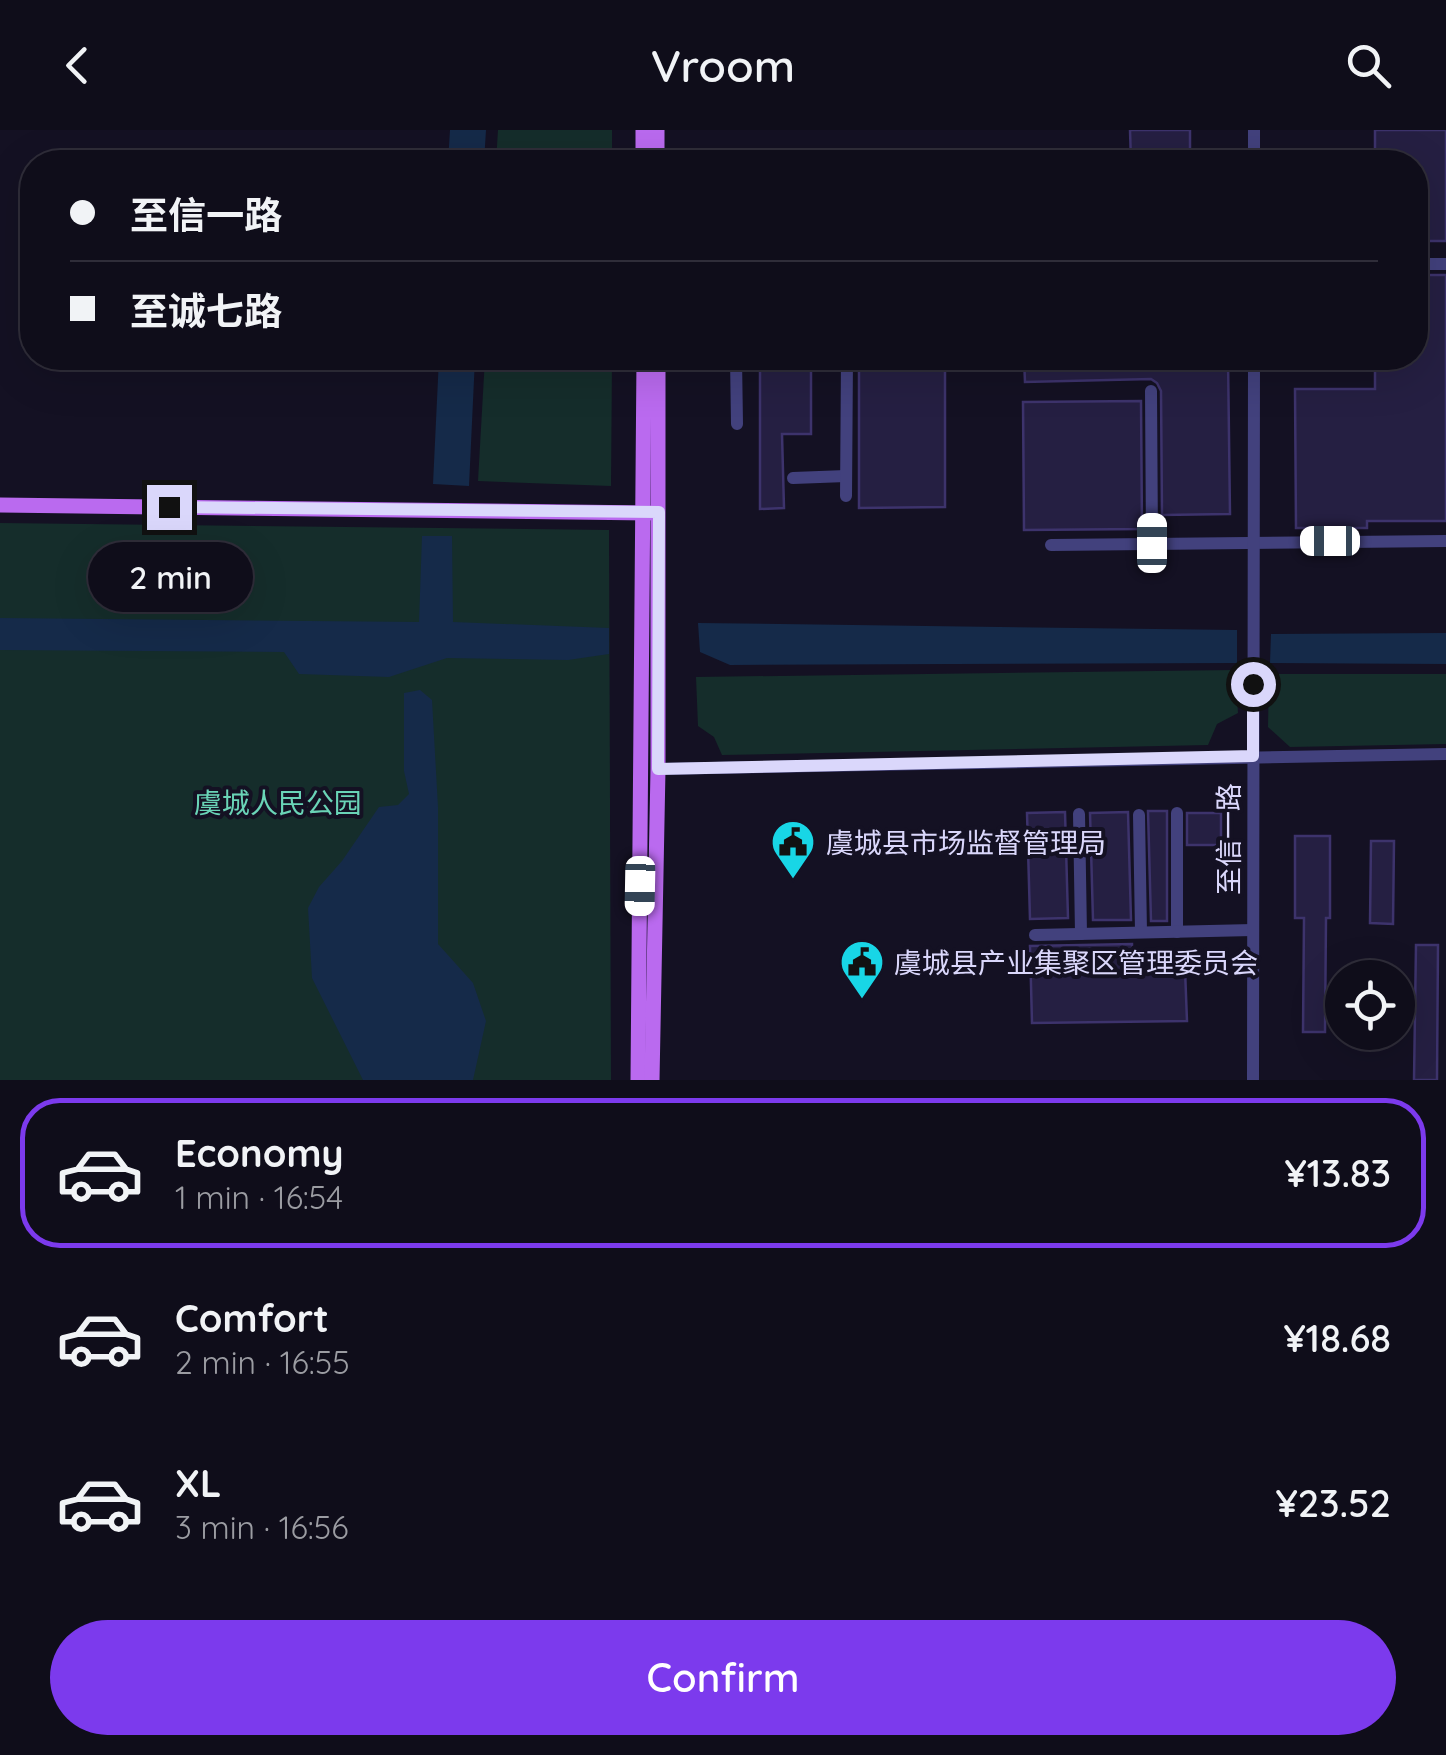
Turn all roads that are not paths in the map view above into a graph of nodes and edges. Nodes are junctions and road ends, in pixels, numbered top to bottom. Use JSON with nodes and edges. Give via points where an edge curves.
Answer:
{"nodes":[{"id":1,"x":645,"y":370,"type":"edge"},
{"id":2,"x":658,"y":370,"type":"edge"},
{"id":3,"x":736,"y":370,"type":"edge"},
{"id":4,"x":847,"y":370,"type":"edge"},
{"id":5,"x":1254,"y":370,"type":"edge"},
{"id":6,"x":1151,"y":391,"type":"dead end"},
{"id":7,"x":736,"y":424,"type":"dead end"},
{"id":8,"x":846,"y":476,"type":"junction"},
{"id":9,"x":792,"y":478,"type":"dead end"},
{"id":10,"x":846,"y":496,"type":"dead end"},
{"id":11,"x":0,"y":505,"type":"edge"},
{"id":12,"x":652,"y":512,"type":"junction"},
{"id":13,"x":1253,"y":541,"type":"junction"},
{"id":14,"x":1446,"y":541,"type":"edge"},
{"id":15,"x":1152,"y":543,"type":"junction"},
{"id":16,"x":1050,"y":545,"type":"dead end"},
{"id":17,"x":1446,"y":754,"type":"edge"},
{"id":18,"x":1253,"y":756,"type":"junction"},
{"id":19,"x":658,"y":769,"type":"junction"},
{"id":20,"x":1177,"y":813,"type":"dead end"},
{"id":21,"x":1078,"y":814,"type":"dead end"},
{"id":22,"x":1138,"y":815,"type":"dead end"},
{"id":23,"x":1253,"y":930,"type":"junction"},
{"id":24,"x":1141,"y":932,"type":"junction"},
{"id":25,"x":1177,"y":932,"type":"junction"},
{"id":26,"x":1081,"y":934,"type":"junction"},
{"id":27,"x":1034,"y":935,"type":"dead end"},
{"id":28,"x":638,"y":1080,"type":"edge"},
{"id":29,"x":652,"y":1080,"type":"edge"},
{"id":30,"x":1253,"y":1080,"type":"edge"}],
"edges":[{"from":1,"to":12,"type":"main road"},
{"from":2,"to":12,"type":"main road"},
{"from":3,"to":7,"type":"street"},
{"from":4,"to":8,"type":"street"},
{"from":5,"to":13,"type":"street","name":"至信一路"},
{"from":6,"to":15,"type":"street"},
{"from":8,"to":9,"type":"street"},
{"from":8,"to":10,"type":"street"},
{"from":11,"to":12,"type":"main road"},
{"from":12,"to":19,"type":"main road"},
{"from":12,"to":28,"type":"main road"},
{"from":13,"to":14,"type":"street"},
{"from":13,"to":15,"type":"street"},
{"from":13,"to":18,"type":"street","name":"至信一路"},
{"from":15,"to":16,"type":"street"},
{"from":17,"to":18,"type":"street"},
{"from":18,"to":19,"type":"street"},
{"from":18,"to":23,"type":"street","name":"至信一路"},
{"from":19,"to":29,"type":"main road"},
{"from":20,"to":25,"type":"street"},
{"from":21,"to":26,"type":"street"},
{"from":22,"to":24,"type":"street"},
{"from":23,"to":25,"type":"street"},
{"from":23,"to":30,"type":"street","name":"至信一路"},
{"from":24,"to":25,"type":"street"},
{"from":24,"to":26,"type":"street"},
{"from":26,"to":27,"type":"street"}]}
